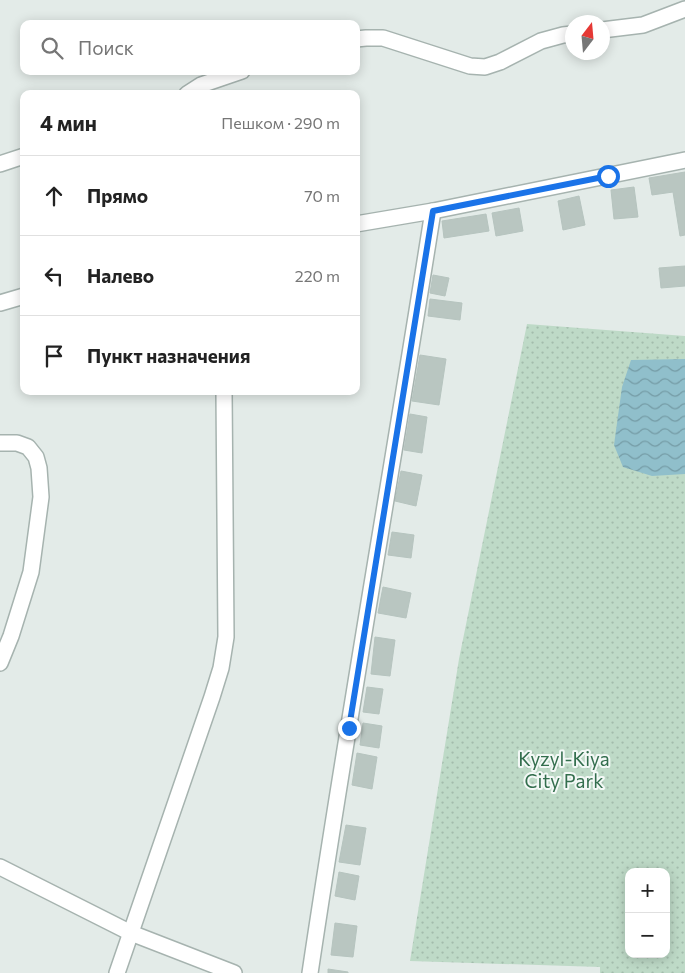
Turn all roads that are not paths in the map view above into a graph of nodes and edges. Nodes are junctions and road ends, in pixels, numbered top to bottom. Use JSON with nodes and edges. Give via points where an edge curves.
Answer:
{"nodes":[{"id":1,"x":685,"y":9,"type":"edge"},
{"id":2,"x":610,"y":29,"type":"edge"},
{"id":3,"x":565,"y":35,"type":"edge"},
{"id":4,"x":360,"y":39,"type":"edge"},
{"id":5,"x":230,"y":75,"type":"edge"},
{"id":6,"x":193,"y":90,"type":"edge"},
{"id":7,"x":20,"y":157,"type":"edge"},
{"id":8,"x":685,"y":160,"type":"edge"},
{"id":9,"x":0,"y":164,"type":"edge"},
{"id":10,"x":433,"y":211,"type":"junction"},
{"id":11,"x":360,"y":223,"type":"edge"},
{"id":12,"x":20,"y":297,"type":"edge"},
{"id":13,"x":0,"y":303,"type":"edge"},
{"id":14,"x":224,"y":395,"type":"edge"},
{"id":15,"x":0,"y":443,"type":"edge"},
{"id":16,"x":5,"y":635,"type":"edge"},
{"id":17,"x":0,"y":663,"type":"edge"},
{"id":18,"x":0,"y":868,"type":"edge"},
{"id":19,"x":131,"y":933,"type":"junction"},
{"id":20,"x":117,"y":973,"type":"edge"},
{"id":21,"x":234,"y":973,"type":"edge"},
{"id":22,"x":310,"y":973,"type":"edge"}],
"edges":[{"from":1,"to":2,"type":"street","via":[[643,25]]},
{"from":3,"to":4,"type":"street","via":[[541,41],[485,67],[470,66],[383,38]]},
{"from":5,"to":6,"type":"street"},
{"from":7,"to":9,"type":"street"},
{"from":8,"to":10,"type":"street"},
{"from":10,"to":11,"type":"street"},
{"from":10,"to":22,"type":"street"},
{"from":12,"to":13,"type":"street"},
{"from":14,"to":19,"type":"street","via":[[226,637],[221,668]]},
{"from":15,"to":16,"type":"street","via":[[28,447],[36,457],[42,497],[31,572]]},
{"from":16,"to":17,"type":"street"},
{"from":18,"to":19,"type":"street"},
{"from":19,"to":20,"type":"street"},
{"from":19,"to":21,"type":"street"}]}
